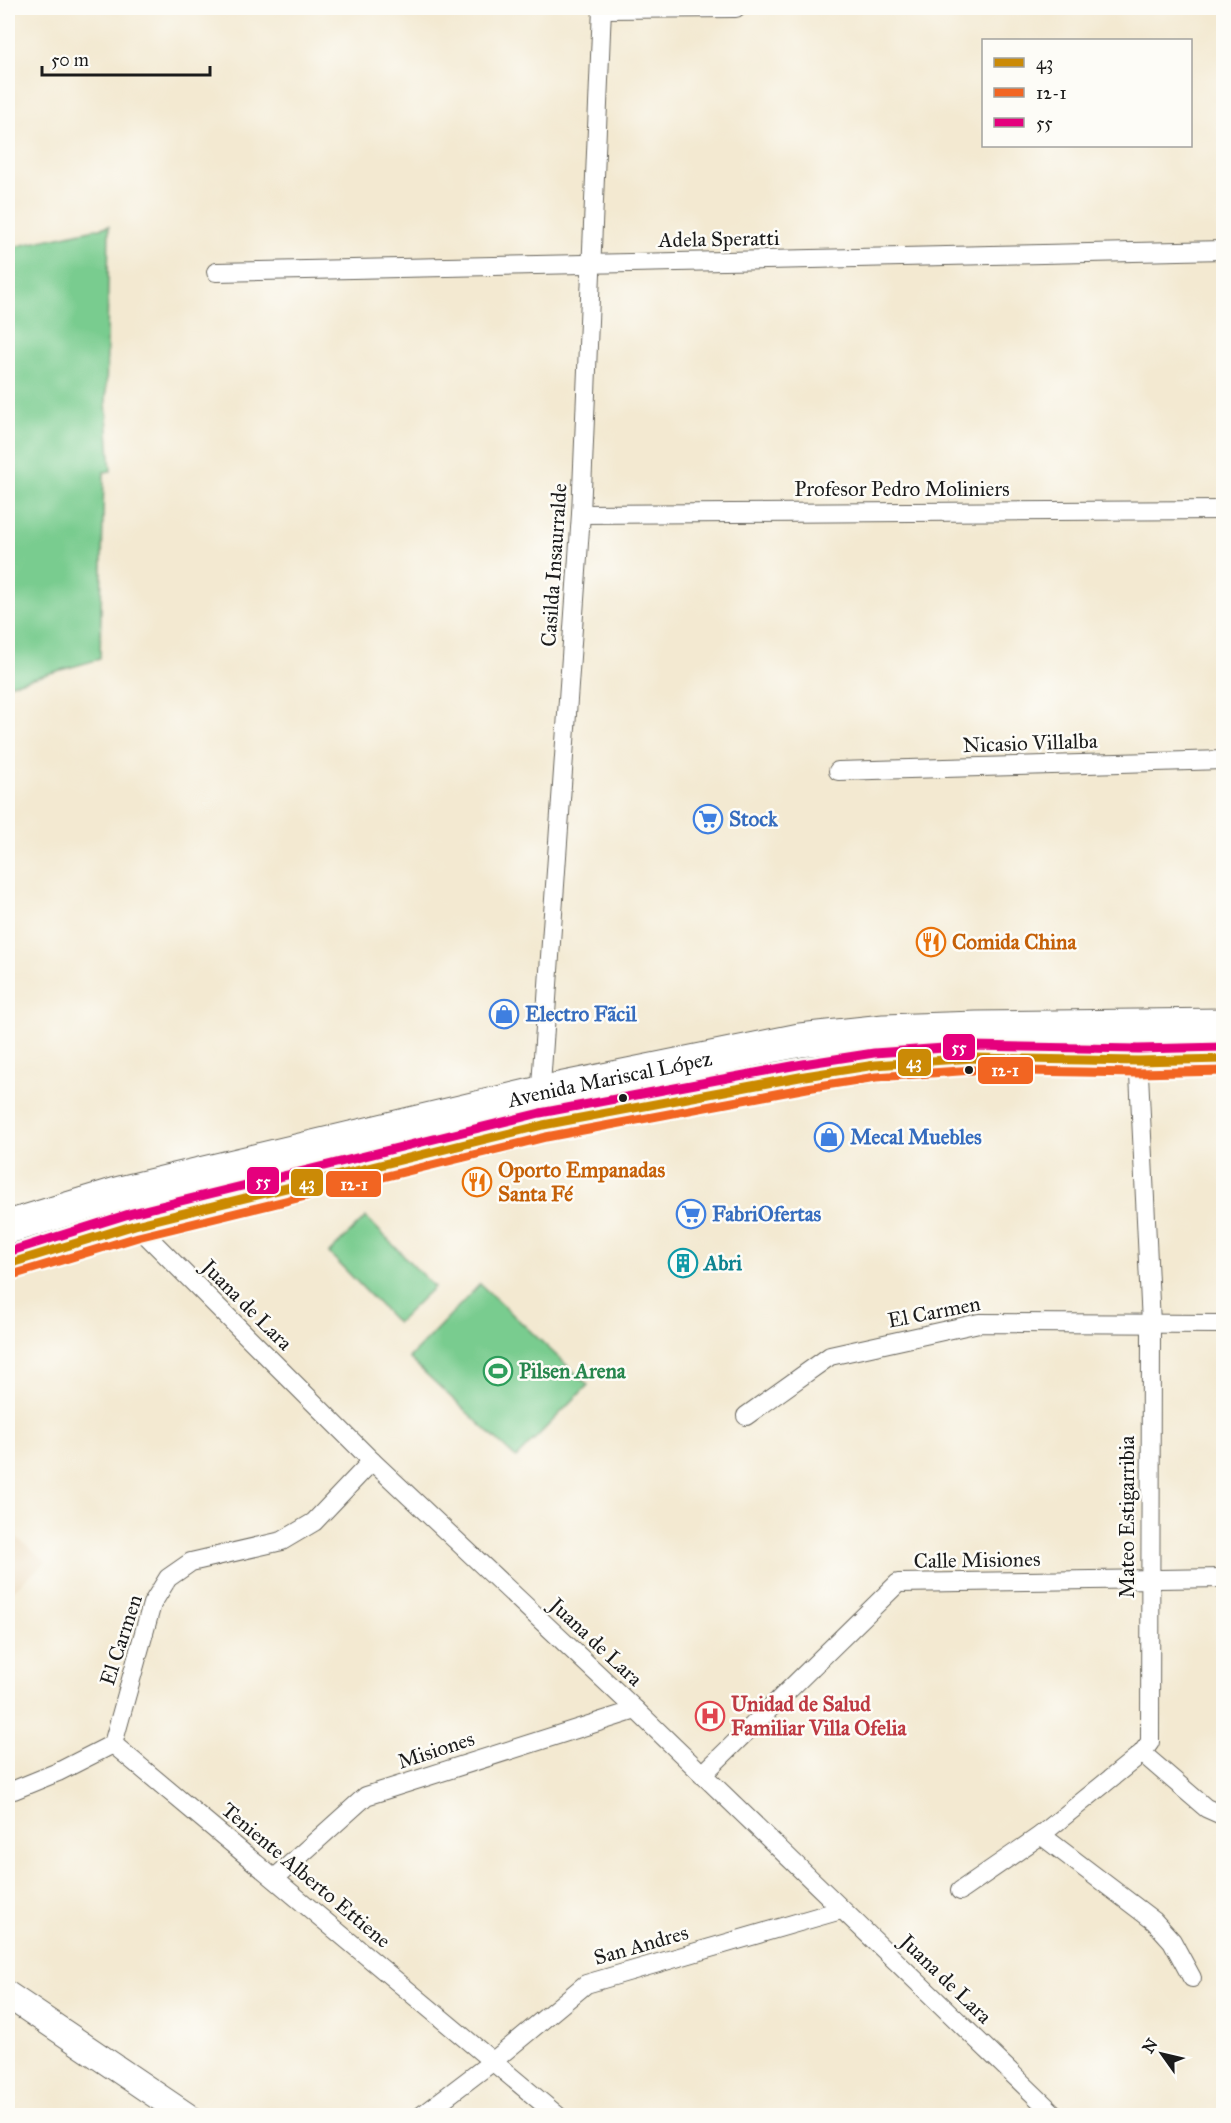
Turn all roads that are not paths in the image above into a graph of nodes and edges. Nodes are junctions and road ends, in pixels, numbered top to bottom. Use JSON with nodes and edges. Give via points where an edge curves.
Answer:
{"nodes":[{"id":1,"x":602,"y":8,"type":"edge"},
{"id":2,"x":736,"y":8,"type":"edge"},
{"id":3,"x":1224,"y":250,"type":"edge"},
{"id":4,"x":591,"y":264,"type":"junction"},
{"id":5,"x":216,"y":272,"type":"dead end"},
{"id":6,"x":1224,"y":510,"type":"edge"},
{"id":7,"x":581,"y":514,"type":"junction"},
{"id":8,"x":1224,"y":760,"type":"edge"},
{"id":9,"x":838,"y":771,"type":"dead end"},
{"id":10,"x":1224,"y":1025,"type":"edge"},
{"id":11,"x":1137,"y":1026,"type":"junction"},
{"id":12,"x":1224,"y":1059,"type":"edge"},
{"id":13,"x":1138,"y":1061,"type":"junction"},
{"id":14,"x":680,"y":1064,"type":"junction"},
{"id":15,"x":540,"y":1093,"type":"junction"},
{"id":16,"x":685,"y":1099,"type":"junction"},
{"id":17,"x":543,"y":1125,"type":"junction"},
{"id":18,"x":111,"y":1195,"type":"junction"},
{"id":19,"x":135,"y":1225,"type":"junction"},
{"id":20,"x":8,"y":1227,"type":"edge"},
{"id":21,"x":8,"y":1264,"type":"edge"},
{"id":22,"x":1150,"y":1324,"type":"junction"},
{"id":23,"x":1224,"y":1324,"type":"edge"},
{"id":24,"x":746,"y":1416,"type":"dead end"},
{"id":25,"x":372,"y":1461,"type":"junction"},
{"id":26,"x":1224,"y":1578,"type":"edge"},
{"id":27,"x":1150,"y":1580,"type":"junction"},
{"id":28,"x":636,"y":1710,"type":"junction"},
{"id":29,"x":113,"y":1744,"type":"junction"},
{"id":30,"x":1142,"y":1753,"type":"junction"},
{"id":31,"x":702,"y":1775,"type":"junction"},
{"id":32,"x":8,"y":1790,"type":"edge"},
{"id":33,"x":1224,"y":1816,"type":"edge"},
{"id":34,"x":1041,"y":1835,"type":"junction"},
{"id":35,"x":275,"y":1878,"type":"junction"},
{"id":36,"x":960,"y":1891,"type":"dead end"},
{"id":37,"x":841,"y":1910,"type":"junction"},
{"id":38,"x":1192,"y":1978,"type":"dead end"},
{"id":39,"x":8,"y":1995,"type":"edge"},
{"id":40,"x":492,"y":2062,"type":"junction"},
{"id":41,"x":1051,"y":2114,"type":"edge"},
{"id":42,"x":187,"y":2115,"type":"edge"},
{"id":43,"x":421,"y":2115,"type":"edge"},
{"id":44,"x":558,"y":2115,"type":"edge"}],
"edges":[{"from":1,"to":2,"type":"street"},
{"from":1,"to":4,"type":"street","name":"Casilda Insaurralde"},
{"from":3,"to":4,"type":"street","name":"Adela Speratti"},
{"from":4,"to":5,"type":"street","name":"Adela Speratti"},
{"from":4,"to":7,"type":"street","name":"Casilda Insaurralde"},
{"from":6,"to":7,"type":"street","name":"Profesor Pedro Moliniers"},
{"from":7,"to":15,"type":"street","name":"Casilda Insaurralde"},
{"from":8,"to":9,"type":"street","name":"Nicasio Villalba"},
{"from":10,"to":11,"type":"highway","name":"Avenida Mariscal López"},
{"from":11,"to":13,"type":"street","name":"Mateo Estigarribia"},
{"from":11,"to":14,"type":"highway","name":"Avenida Mariscal López","via":[[884,1031],[800,1040]]},
{"from":12,"to":13,"type":"highway","name":"Avenida Mariscal López"},
{"from":13,"to":16,"type":"highway","name":"Avenida Mariscal López","via":[[973,1058],[874,1065]]},
{"from":13,"to":22,"type":"street","name":"Mateo Estigarribia"},
{"from":14,"to":15,"type":"highway","name":"Avenida Mariscal López"},
{"from":14,"to":16,"type":"highway"},
{"from":15,"to":17,"type":"street","name":"Casilda Insaurralde"},
{"from":15,"to":18,"type":"highway","name":"Avenida Mariscal López"},
{"from":16,"to":17,"type":"highway","name":"Avenida Mariscal López"},
{"from":17,"to":19,"type":"highway","name":"Avenida Mariscal López"},
{"from":18,"to":19,"type":"street","name":"Juana de Lara"},
{"from":18,"to":20,"type":"highway","name":"Avenida Mariscal López"},
{"from":19,"to":21,"type":"highway","name":"Avenida Mariscal López"},
{"from":19,"to":25,"type":"street","name":"Juana de Lara"},
{"from":22,"to":23,"type":"street","name":"El Carmen"},
{"from":22,"to":24,"type":"street","name":"El Carmen","via":[[979,1323],[830,1356]]},
{"from":22,"to":27,"type":"street","name":"Mateo Estigarribia"},
{"from":25,"to":28,"type":"street","name":"Juana de Lara"},
{"from":25,"to":29,"type":"street","name":"El Carmen","via":[[314,1522],[282,1541],[191,1562],[168,1578],[152,1604]]},
{"from":26,"to":27,"type":"street","name":"Calle Misiones"},
{"from":27,"to":30,"type":"street","name":"Mateo Estigarribia","via":[[1150,1743]]},
{"from":27,"to":31,"type":"street","name":"Calle Misiones","via":[[898,1583]]},
{"from":28,"to":31,"type":"street","name":"Juana de Lara"},
{"from":28,"to":35,"type":"street","name":"Misiones","via":[[366,1796]]},
{"from":29,"to":32,"type":"street","via":[[58,1772]]},
{"from":29,"to":35,"type":"street","name":"Teniente Alberto Ettiene"},
{"from":30,"to":33,"type":"street","via":[[1206,1808]]},
{"from":30,"to":34,"type":"street"},
{"from":31,"to":37,"type":"street","name":"Juana de Lara"},
{"from":34,"to":36,"type":"street"},
{"from":34,"to":38,"type":"street","via":[[1154,1921],[1172,1941]]},
{"from":35,"to":40,"type":"street","name":"Teniente Alberto Ettiene"},
{"from":37,"to":40,"type":"street","name":"San Andres","via":[[586,1984]]},
{"from":37,"to":41,"type":"street","name":"Juana de Lara"},
{"from":39,"to":42,"type":"main road"},
{"from":40,"to":43,"type":"street","name":"San Andres"},
{"from":40,"to":44,"type":"street","name":"Teniente Alberto Ettiene"}]}
